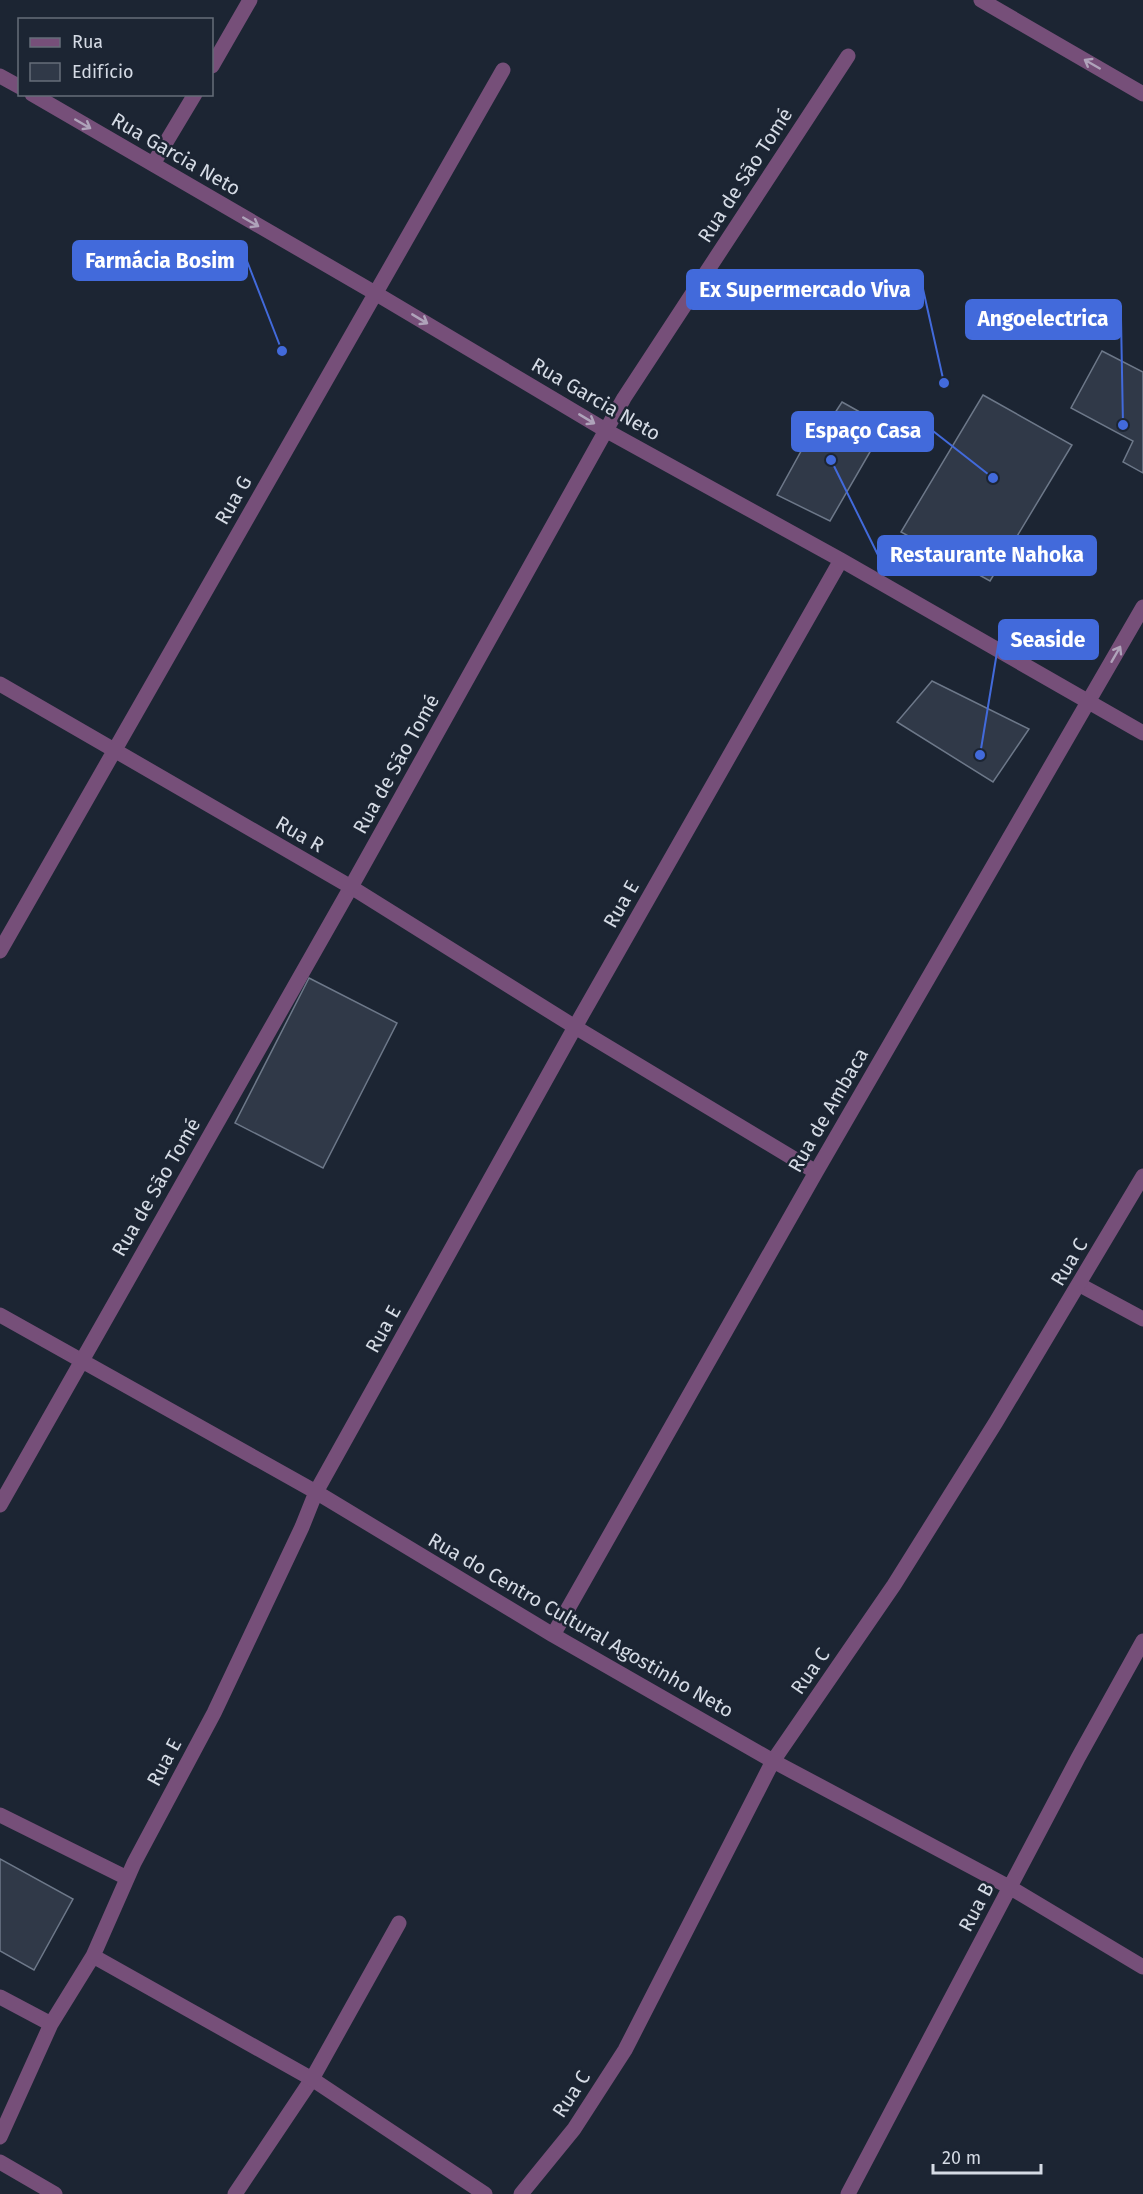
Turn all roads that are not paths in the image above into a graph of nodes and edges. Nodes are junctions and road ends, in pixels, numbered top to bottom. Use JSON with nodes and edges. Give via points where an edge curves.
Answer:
{"nodes":[{"id":1,"x":250,"y":0,"type":"edge"},
{"id":2,"x":981,"y":0,"type":"edge"},
{"id":3,"x":848,"y":56,"type":"dead end"},
{"id":4,"x":213,"y":64,"type":"edge"},
{"id":5,"x":503,"y":70,"type":"dead end"},
{"id":6,"x":0,"y":76,"type":"edge"},
{"id":7,"x":18,"y":86,"type":"edge"},
{"id":8,"x":1143,"y":94,"type":"edge"},
{"id":9,"x":35,"y":96,"type":"edge"},
{"id":10,"x":194,"y":96,"type":"edge"},
{"id":11,"x":153,"y":164,"type":"junction"},
{"id":12,"x":375,"y":293,"type":"junction"},
{"id":13,"x":607,"y":431,"type":"junction"},
{"id":14,"x":841,"y":560,"type":"junction"},
{"id":15,"x":1143,"y":607,"type":"edge"},
{"id":16,"x":0,"y":684,"type":"edge"},
{"id":17,"x":1088,"y":701,"type":"junction"},
{"id":18,"x":1143,"y":733,"type":"edge"},
{"id":19,"x":115,"y":751,"type":"junction"},
{"id":20,"x":351,"y":887,"type":"junction"},
{"id":21,"x":0,"y":951,"type":"edge"},
{"id":22,"x":575,"y":1027,"type":"junction"},
{"id":23,"x":816,"y":1172,"type":"junction"},
{"id":24,"x":1143,"y":1176,"type":"edge"},
{"id":25,"x":1080,"y":1285,"type":"junction"},
{"id":26,"x":0,"y":1315,"type":"edge"},
{"id":27,"x":1143,"y":1319,"type":"edge"},
{"id":28,"x":81,"y":1360,"type":"junction"},
{"id":29,"x":316,"y":1492,"type":"junction"},
{"id":30,"x":0,"y":1505,"type":"edge"},
{"id":31,"x":554,"y":1635,"type":"junction"},
{"id":32,"x":1143,"y":1641,"type":"edge"},
{"id":33,"x":773,"y":1761,"type":"junction"},
{"id":34,"x":0,"y":1815,"type":"edge"},
{"id":35,"x":127,"y":1878,"type":"junction"},
{"id":36,"x":1011,"y":1888,"type":"junction"},
{"id":37,"x":399,"y":1923,"type":"dead end"},
{"id":38,"x":93,"y":1956,"type":"junction"},
{"id":39,"x":1143,"y":1967,"type":"edge"},
{"id":40,"x":0,"y":1997,"type":"edge"},
{"id":41,"x":51,"y":2024,"type":"junction"},
{"id":42,"x":312,"y":2079,"type":"junction"},
{"id":43,"x":0,"y":2137,"type":"edge"},
{"id":44,"x":0,"y":2162,"type":"edge"},
{"id":45,"x":55,"y":2194,"type":"edge"},
{"id":46,"x":235,"y":2194,"type":"edge"},
{"id":47,"x":485,"y":2194,"type":"edge"},
{"id":48,"x":521,"y":2194,"type":"edge"},
{"id":49,"x":848,"y":2194,"type":"edge"}],
"edges":[{"from":1,"to":4,"type":"street"},
{"from":8,"to":2,"type":"street","one_way":true},
{"from":3,"to":13,"type":"street","name":"Rua de São Tomé","via":[[624,398]]},
{"from":5,"to":12,"type":"street","name":"Rua G"},
{"from":6,"to":7,"type":"street"},
{"from":9,"to":11,"type":"street","name":"Rua Garcia Neto","one_way":true},
{"from":10,"to":11,"type":"street"},
{"from":11,"to":12,"type":"street","name":"Rua Garcia Neto","one_way":true},
{"from":12,"to":13,"type":"street","name":"Rua Garcia Neto","one_way":true},
{"from":12,"to":19,"type":"street","name":"Rua G"},
{"from":13,"to":14,"type":"street","name":"Rua Garcia Neto"},
{"from":13,"to":20,"type":"street","name":"Rua de São Tomé"},
{"from":14,"to":17,"type":"street","name":"Rua Garcia Neto"},
{"from":14,"to":22,"type":"street","name":"Rua E"},
{"from":17,"to":15,"type":"street","name":"Rua de Ambaca","one_way":true},
{"from":16,"to":19,"type":"street","name":"Rua R"},
{"from":17,"to":18,"type":"street","name":"Rua Garcia Neto"},
{"from":17,"to":23,"type":"street","name":"Rua de Ambaca"},
{"from":19,"to":20,"type":"street","name":"Rua R"},
{"from":19,"to":21,"type":"street","name":"Rua G"},
{"from":20,"to":22,"type":"street","name":"Rua R"},
{"from":20,"to":28,"type":"street","name":"Rua de São Tomé"},
{"from":22,"to":23,"type":"street","name":"Rua R"},
{"from":22,"to":29,"type":"street","name":"Rua E"},
{"from":23,"to":31,"type":"street","name":"Rua de Ambaca"},
{"from":24,"to":25,"type":"street","name":"Rua C"},
{"from":25,"to":27,"type":"street"},
{"from":25,"to":33,"type":"street","name":"Rua C","via":[[894,1585]]},
{"from":26,"to":28,"type":"street","name":"Rua do Centro Cultural Agostinho Neto"},
{"from":28,"to":29,"type":"street","name":"Rua do Centro Cultural Agostinho Neto"},
{"from":28,"to":30,"type":"street","name":"Rua de São Tomé"},
{"from":29,"to":31,"type":"street","name":"Rua do Centro Cultural Agostinho Neto"},
{"from":29,"to":35,"type":"street","name":"Rua E","via":[[214,1713]]},
{"from":31,"to":33,"type":"street","name":"Rua do Centro Cultural Agostinho Neto"},
{"from":32,"to":36,"type":"street","name":"Rua B"},
{"from":33,"to":36,"type":"street","name":"Rua do Centro Cultural Agostinho Neto"},
{"from":33,"to":48,"type":"street","name":"Rua C","via":[[625,2050],[574,2129]]},
{"from":34,"to":35,"type":"street"},
{"from":35,"to":38,"type":"street","name":"Rua E"},
{"from":36,"to":39,"type":"street","name":"Rua do Centro Cultural Agostinho Neto"},
{"from":36,"to":49,"type":"street","name":"Rua B"},
{"from":37,"to":42,"type":"street"},
{"from":38,"to":41,"type":"street","name":"Rua E"},
{"from":38,"to":42,"type":"street"},
{"from":40,"to":41,"type":"street"},
{"from":41,"to":43,"type":"street","name":"Rua E"},
{"from":42,"to":46,"type":"street"},
{"from":42,"to":47,"type":"street"},
{"from":44,"to":45,"type":"street"}]}
